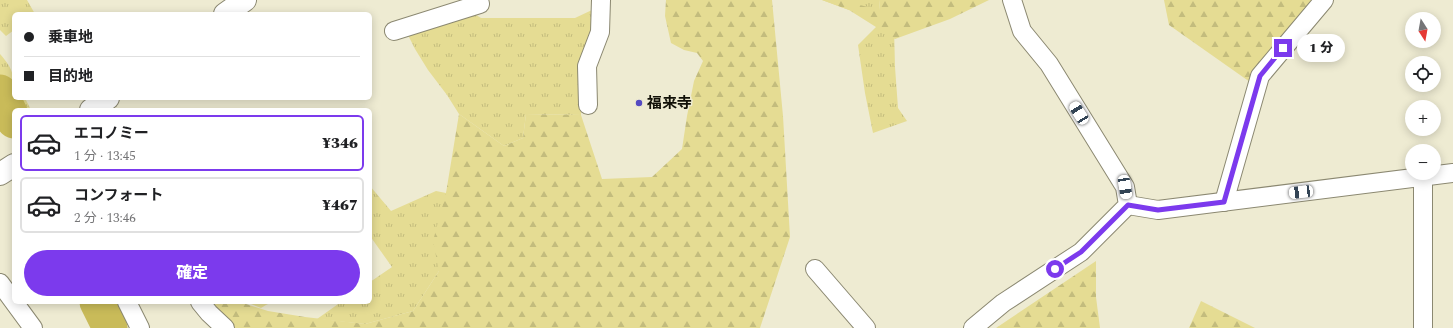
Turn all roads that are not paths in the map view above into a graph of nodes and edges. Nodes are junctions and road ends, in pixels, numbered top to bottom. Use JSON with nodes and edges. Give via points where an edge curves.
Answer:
{"nodes":[{"id":1,"x":245,"y":0,"type":"edge"},
{"id":2,"x":479,"y":0,"type":"edge"},
{"id":3,"x":601,"y":0,"type":"edge"},
{"id":4,"x":1012,"y":0,"type":"edge"},
{"id":5,"x":1324,"y":0,"type":"edge"},
{"id":6,"x":228,"y":12,"type":"edge"},
{"id":7,"x":394,"y":31,"type":"dead end"},
{"id":8,"x":105,"y":100,"type":"edge"},
{"id":9,"x":588,"y":105,"type":"dead end"},
{"id":10,"x":94,"y":108,"type":"edge"},
{"id":11,"x":1453,"y":174,"type":"edge"},
{"id":12,"x":1441,"y":175,"type":"edge"},
{"id":13,"x":1405,"y":179,"type":"edge"},
{"id":14,"x":1423,"y":180,"type":"edge"},
{"id":15,"x":1224,"y":202,"type":"junction"},
{"id":16,"x":1128,"y":205,"type":"junction"},
{"id":17,"x":815,"y":269,"type":"dead end"},
{"id":18,"x":0,"y":283,"type":"edge"},
{"id":19,"x":12,"y":300,"type":"edge"},
{"id":20,"x":15,"y":304,"type":"edge"},
{"id":21,"x":128,"y":304,"type":"edge"},
{"id":22,"x":202,"y":304,"type":"edge"},
{"id":23,"x":32,"y":328,"type":"edge"},
{"id":24,"x":140,"y":328,"type":"edge"},
{"id":25,"x":225,"y":328,"type":"edge"},
{"id":26,"x":866,"y":328,"type":"edge"},
{"id":27,"x":973,"y":328,"type":"edge"},
{"id":28,"x":1424,"y":328,"type":"edge"}],
"edges":[{"from":1,"to":6,"type":"street"},
{"from":2,"to":7,"type":"street","via":[[480,4]]},
{"from":3,"to":9,"type":"street","via":[[600,32],[587,66]]},
{"from":4,"to":16,"type":"street","via":[[1022,31],[1049,64],[1125,187]]},
{"from":5,"to":15,"type":"street","via":[[1260,76]]},
{"from":8,"to":10,"type":"street"},
{"from":11,"to":12,"type":"street"},
{"from":13,"to":15,"type":"street"},
{"from":14,"to":28,"type":"street"},
{"from":15,"to":16,"type":"street","via":[[1158,210]]},
{"from":16,"to":27,"type":"street","via":[[1081,252],[1002,303]]},
{"from":17,"to":26,"type":"street"},
{"from":18,"to":19,"type":"street"},
{"from":20,"to":23,"type":"street"},
{"from":21,"to":24,"type":"street"},
{"from":22,"to":25,"type":"street"}]}
